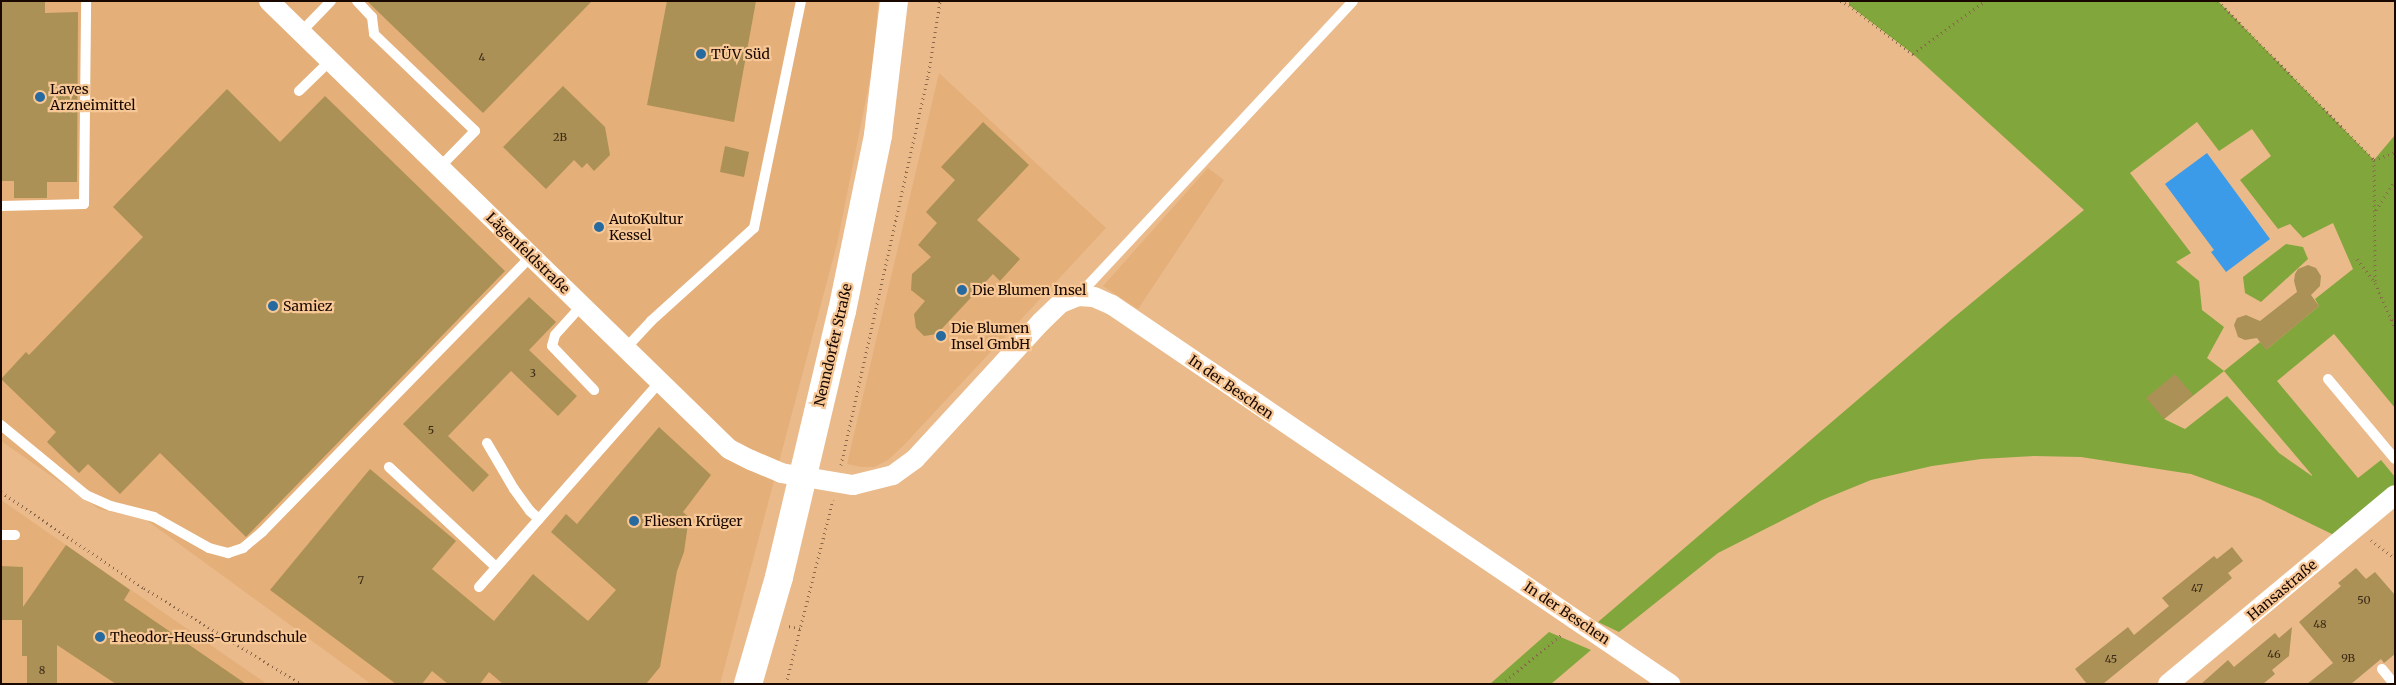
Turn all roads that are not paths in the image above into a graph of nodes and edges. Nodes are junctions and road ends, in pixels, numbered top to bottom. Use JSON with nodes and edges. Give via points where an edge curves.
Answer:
{"nodes":[{"id":1,"x":86,"y":1,"type":"edge"},
{"id":2,"x":269,"y":1,"type":"edge"},
{"id":3,"x":332,"y":1,"type":"edge"},
{"id":4,"x":357,"y":1,"type":"edge"},
{"id":5,"x":801,"y":1,"type":"edge"},
{"id":6,"x":894,"y":1,"type":"edge"},
{"id":7,"x":1353,"y":1,"type":"edge"},
{"id":8,"x":301,"y":32,"type":"junction"},
{"id":9,"x":331,"y":60,"type":"junction"},
{"id":10,"x":300,"y":91,"type":"dead end"},
{"id":11,"x":440,"y":167,"type":"junction"},
{"id":12,"x":1,"y":206,"type":"edge"},
{"id":13,"x":531,"y":256,"type":"junction"},
{"id":14,"x":1078,"y":296,"type":"junction"},
{"id":15,"x":582,"y":306,"type":"junction"},
{"id":16,"x":626,"y":348,"type":"junction"},
{"id":17,"x":2328,"y":379,"type":"dead end"},
{"id":18,"x":660,"y":382,"type":"junction"},
{"id":19,"x":594,"y":390,"type":"dead end"},
{"id":20,"x":1,"y":425,"type":"edge"},
{"id":21,"x":487,"y":443,"type":"dead end"},
{"id":22,"x":2395,"y":459,"type":"edge"},
{"id":23,"x":389,"y":467,"type":"dead end"},
{"id":24,"x":804,"y":477,"type":"junction"},
{"id":25,"x":2395,"y":495,"type":"edge"},
{"id":26,"x":539,"y":518,"type":"junction"},
{"id":27,"x":1,"y":535,"type":"edge"},
{"id":28,"x":15,"y":535,"type":"dead end"},
{"id":29,"x":496,"y":567,"type":"junction"},
{"id":30,"x":479,"y":587,"type":"dead end"},
{"id":31,"x":2382,"y":669,"type":"dead end"},
{"id":32,"x":748,"y":684,"type":"edge"},
{"id":33,"x":1670,"y":684,"type":"edge"},
{"id":34,"x":2168,"y":684,"type":"edge"},
{"id":35,"x":2394,"y":684,"type":"edge"}],
"edges":[{"from":1,"to":12,"type":"lane","via":[[84,204]]},
{"from":2,"to":8,"type":"street","name":"Lägenfeldstraße"},
{"from":3,"to":8,"type":"lane"},
{"from":4,"to":11,"type":"lane","via":[[372,17],[374,34],[475,131]]},
{"from":5,"to":16,"type":"lane","via":[[754,228]]},
{"from":6,"to":24,"type":"street","name":"Nenndorfer Straße","via":[[878,135]]},
{"from":7,"to":14,"type":"lane"},
{"from":8,"to":9,"type":"street","name":"Lägenfeldstraße"},
{"from":9,"to":10,"type":"lane"},
{"from":9,"to":11,"type":"street","name":"Lägenfeldstraße"},
{"from":11,"to":13,"type":"street","name":"Lägenfeldstraße"},
{"from":13,"to":15,"type":"street","name":"Lägenfeldstraße"},
{"from":13,"to":20,"type":"lane","via":[[262,532],[243,548],[228,553],[209,548],[154,517],[111,506],[86,495]]},
{"from":14,"to":24,"type":"street","via":[[1061,303],[1041,322],[915,459],[892,475],[853,485]]},
{"from":14,"to":33,"type":"street","name":"In der Beschen","via":[[1094,297],[1112,305]]},
{"from":15,"to":16,"type":"street","name":"Lägenfeldstraße"},
{"from":15,"to":19,"type":"lane","via":[[555,335],[552,346]]},
{"from":16,"to":18,"type":"street","name":"Lägenfeldstraße"},
{"from":17,"to":22,"type":"lane"},
{"from":18,"to":24,"type":"street","name":"Lägenfeldstraße","via":[[729,449],[782,473]]},
{"from":18,"to":26,"type":"lane"},
{"from":21,"to":26,"type":"lane","via":[[514,489]]},
{"from":23,"to":29,"type":"lane"},
{"from":24,"to":32,"type":"street","name":"Nenndorfer Straße"},
{"from":25,"to":34,"type":"street","name":"Hansastraße"},
{"from":26,"to":29,"type":"lane"},
{"from":27,"to":28,"type":"lane"},
{"from":29,"to":30,"type":"lane"},
{"from":31,"to":35,"type":"lane"}]}
